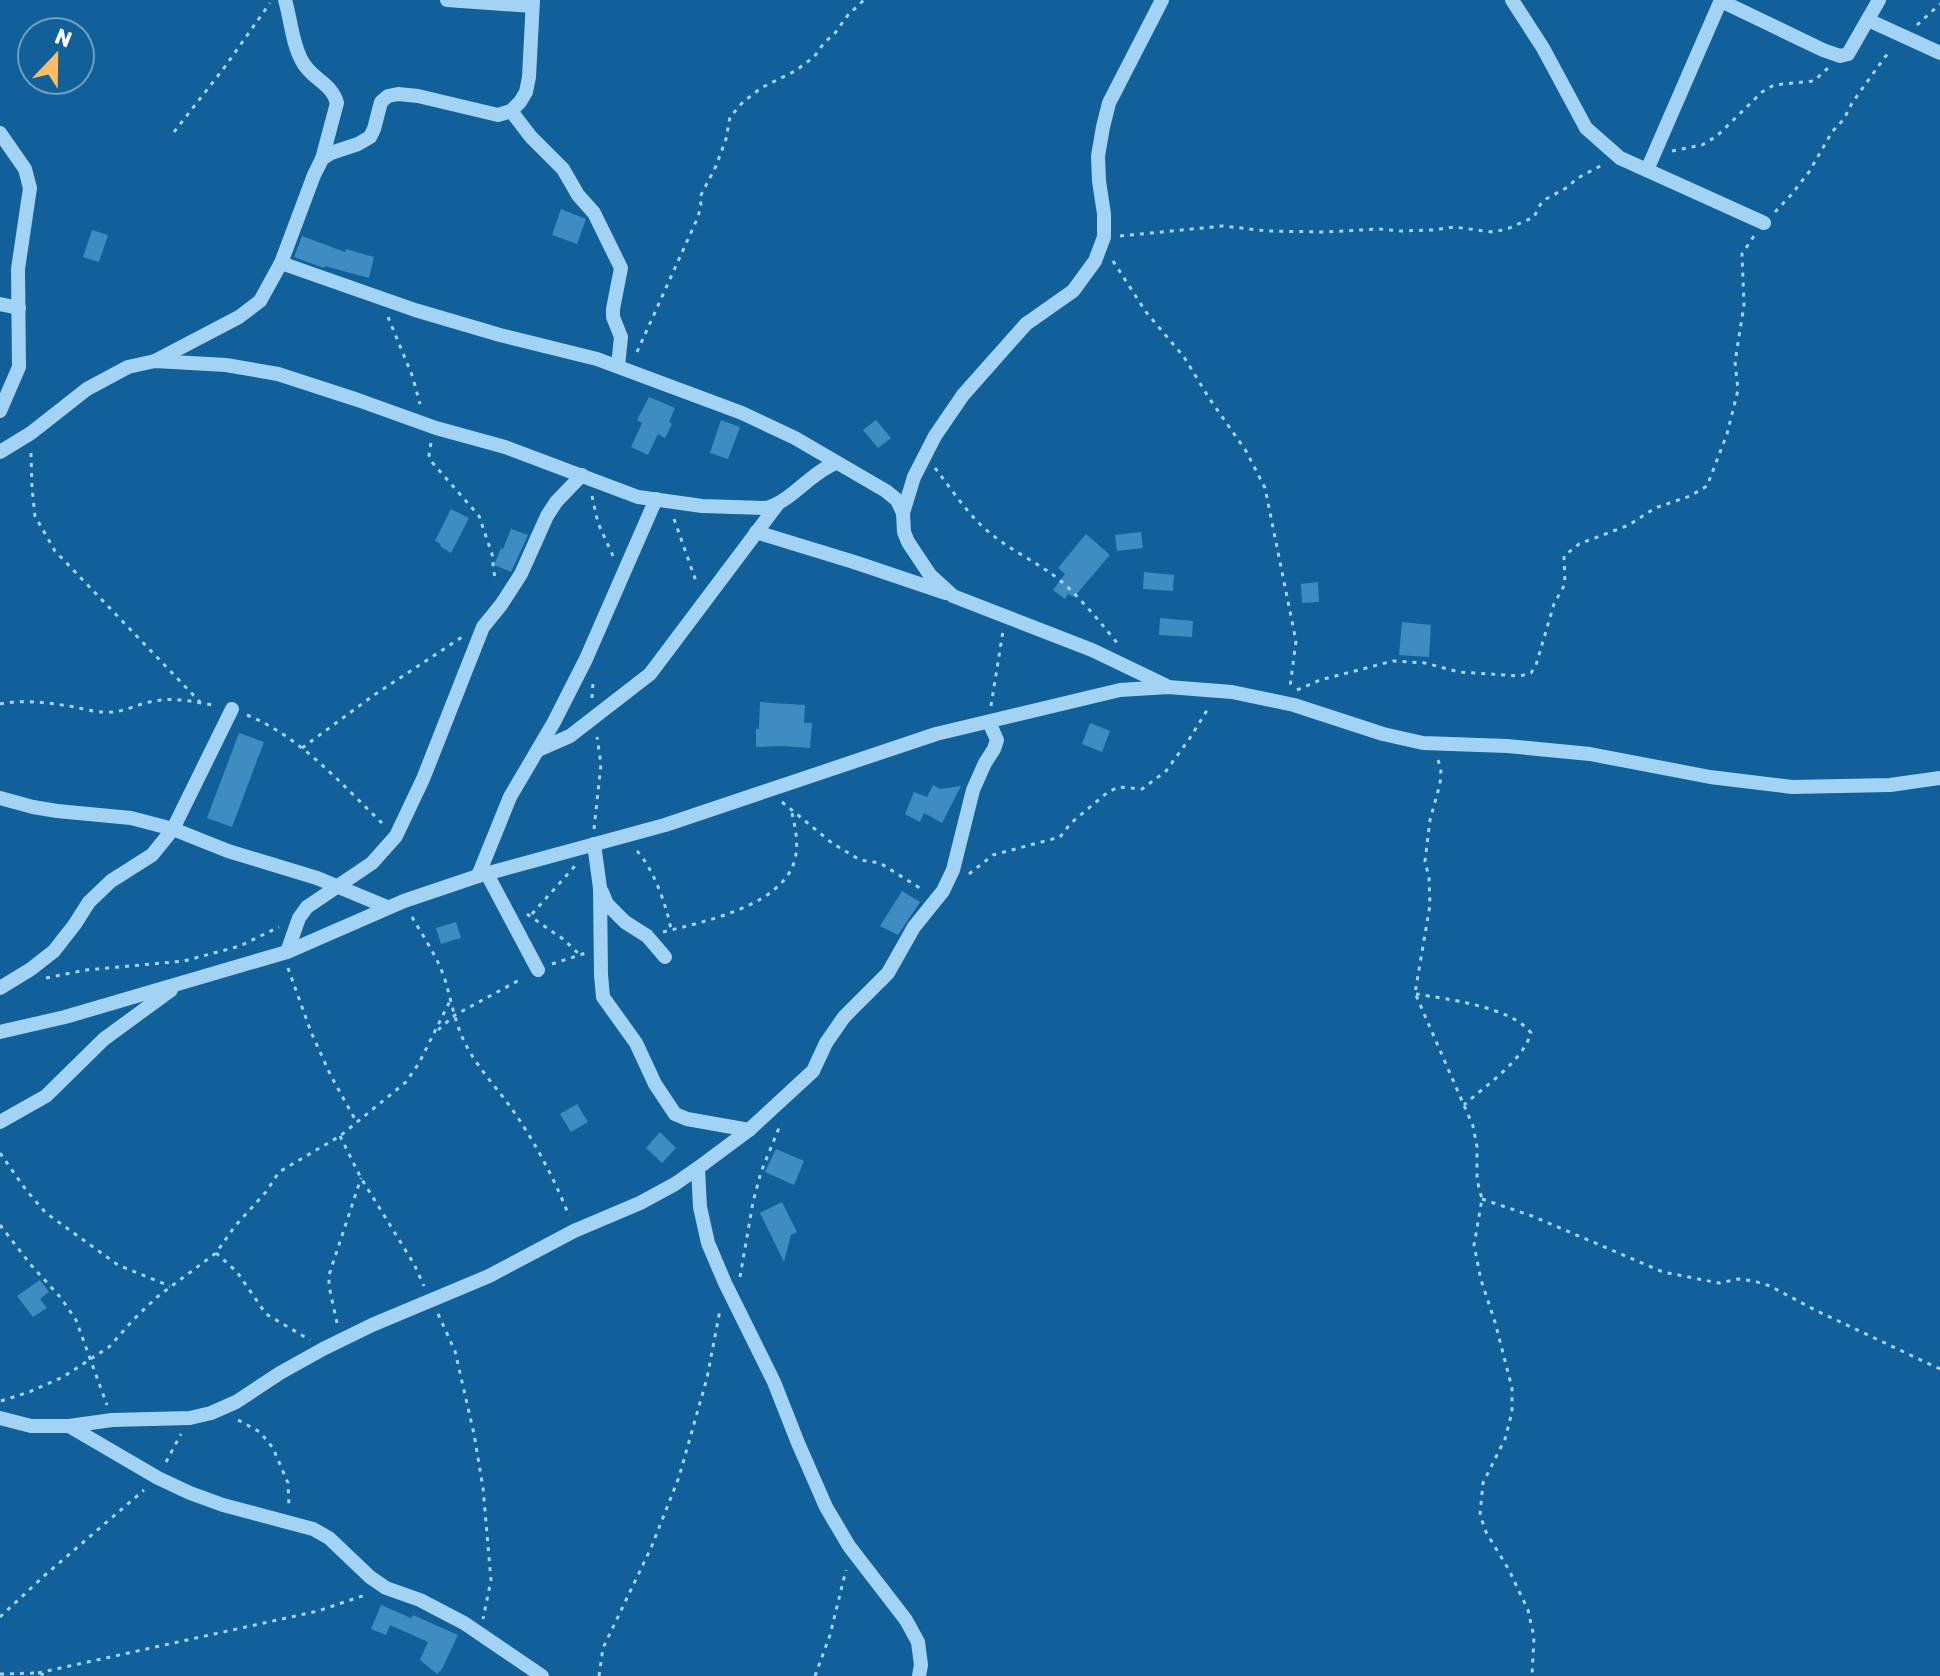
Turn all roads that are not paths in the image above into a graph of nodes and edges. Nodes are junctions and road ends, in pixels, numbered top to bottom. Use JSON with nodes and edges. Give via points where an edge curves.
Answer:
{"nodes":[{"id":1,"x":285,"y":0,"type":"edge"},
{"id":2,"x":447,"y":0,"type":"edge"},
{"id":3,"x":1162,"y":0,"type":"edge"},
{"id":4,"x":1512,"y":0,"type":"edge"},
{"id":5,"x":1704,"y":0,"type":"edge"},
{"id":6,"x":1879,"y":0,"type":"edge"},
{"id":7,"x":533,"y":3,"type":"edge"},
{"id":8,"x":1719,"y":5,"type":"edge"},
{"id":9,"x":1868,"y":20,"type":"junction"},
{"id":10,"x":1940,"y":53,"type":"edge"},
{"id":11,"x":511,"y":111,"type":"junction"},
{"id":12,"x":0,"y":133,"type":"edge"},
{"id":13,"x":322,"y":159,"type":"junction"},
{"id":14,"x":1650,"y":164,"type":"junction"},
{"id":15,"x":1764,"y":223,"type":"road end"},
{"id":16,"x":281,"y":263,"type":"junction"},
{"id":17,"x":0,"y":304,"type":"edge"},
{"id":18,"x":19,"y":308,"type":"junction"},
{"id":19,"x":155,"y":361,"type":"junction"},
{"id":20,"x":623,"y":368,"type":"junction"},
{"id":21,"x":0,"y":411,"type":"edge"},
{"id":22,"x":0,"y":452,"type":"edge"},
{"id":23,"x":836,"y":463,"type":"junction"},
{"id":24,"x":585,"y":477,"type":"junction"},
{"id":25,"x":661,"y":500,"type":"junction"},
{"id":26,"x":777,"y":505,"type":"junction"},
{"id":27,"x":903,"y":513,"type":"junction"},
{"id":28,"x":756,"y":532,"type":"junction"},
{"id":29,"x":953,"y":596,"type":"junction"},
{"id":30,"x":1168,"y":687,"type":"junction"},
{"id":31,"x":232,"y":709,"type":"dead end"},
{"id":32,"x":989,"y":722,"type":"junction"},
{"id":33,"x":537,"y":750,"type":"junction"},
{"id":34,"x":1940,"y":778,"type":"edge"},
{"id":35,"x":0,"y":798,"type":"edge"},
{"id":36,"x":173,"y":829,"type":"junction"},
{"id":37,"x":587,"y":846,"type":"junction"},
{"id":38,"x":483,"y":875,"type":"junction"},
{"id":39,"x":338,"y":886,"type":"junction"},
{"id":40,"x":600,"y":888,"type":"junction"},
{"id":41,"x":387,"y":907,"type":"junction"},
{"id":42,"x":285,"y":952,"type":"junction"},
{"id":43,"x":665,"y":957,"type":"dead end"},
{"id":44,"x":538,"y":970,"type":"dead end"},
{"id":45,"x":181,"y":983,"type":"junction"},
{"id":46,"x":0,"y":988,"type":"edge"},
{"id":47,"x":0,"y":1032,"type":"edge"},
{"id":48,"x":0,"y":1122,"type":"edge"},
{"id":49,"x":749,"y":1130,"type":"junction"},
{"id":50,"x":698,"y":1168,"type":"junction"},
{"id":51,"x":0,"y":1418,"type":"edge"},
{"id":52,"x":69,"y":1426,"type":"junction"},
{"id":53,"x":542,"y":1676,"type":"edge"},
{"id":54,"x":919,"y":1676,"type":"edge"}],
"edges":[{"from":1,"to":13,"type":"street","via":[[304,65],[335,94]]},
{"from":2,"to":7,"type":"street"},
{"from":3,"to":27,"type":"street","via":[[1113,94],[1103,127],[1098,156],[1104,241],[1090,269],[1073,291],[1026,324],[956,405],[914,477]]},
{"from":4,"to":14,"type":"street","via":[[1586,128],[1620,158]]},
{"from":5,"to":8,"type":"street"},
{"from":6,"to":9,"type":"street"},
{"from":7,"to":11,"type":"street","via":[[526,92]]},
{"from":8,"to":9,"type":"street","via":[[1840,56],[1848,54]]},
{"from":8,"to":14,"type":"street"},
{"from":9,"to":10,"type":"street"},
{"from":11,"to":13,"type":"street","via":[[498,115],[418,96],[388,96],[370,137]]},
{"from":11,"to":20,"type":"street","via":[[594,213],[621,268],[613,317],[621,337]]},
{"from":12,"to":18,"type":"street","via":[[25,169],[30,188],[18,269]]},
{"from":13,"to":16,"type":"street"},
{"from":14,"to":15,"type":"street"},
{"from":16,"to":19,"type":"street","via":[[260,301]]},
{"from":16,"to":20,"type":"street","via":[[500,335]]},
{"from":17,"to":18,"type":"street"},
{"from":18,"to":21,"type":"street","via":[[19,367]]},
{"from":19,"to":22,"type":"street","via":[[128,367],[87,389]]},
{"from":19,"to":24,"type":"street","via":[[278,374]]},
{"from":20,"to":23,"type":"street","via":[[742,413]]},
{"from":23,"to":26,"type":"street"},
{"from":23,"to":27,"type":"street","via":[[893,495]]},
{"from":24,"to":25,"type":"street"},
{"from":24,"to":39,"type":"street","via":[[556,502],[521,574],[483,627],[396,836],[372,863]]},
{"from":25,"to":26,"type":"street","via":[[757,509]]},
{"from":25,"to":33,"type":"street"},
{"from":26,"to":28,"type":"street"},
{"from":27,"to":29,"type":"street","via":[[908,542],[930,575]]},
{"from":28,"to":29,"type":"street"},
{"from":28,"to":33,"type":"street","via":[[650,674],[570,736]]},
{"from":29,"to":30,"type":"street","via":[[1092,650]]},
{"from":30,"to":32,"type":"street","via":[[1120,690]]},
{"from":30,"to":34,"type":"street","via":[[1219,690],[1294,705],[1423,743],[1590,754],[1792,787]]},
{"from":31,"to":36,"type":"street"},
{"from":32,"to":37,"type":"street","via":[[936,734]]},
{"from":32,"to":49,"type":"street","via":[[997,740],[973,790],[943,891],[914,927],[888,973],[836,1027],[813,1071]]},
{"from":33,"to":38,"type":"street","via":[[510,797]]},
{"from":35,"to":36,"type":"street"},
{"from":36,"to":39,"type":"street"},
{"from":36,"to":46,"type":"street","via":[[152,855],[89,902],[54,951]]},
{"from":37,"to":38,"type":"street"},
{"from":37,"to":40,"type":"street"},
{"from":38,"to":41,"type":"street"},
{"from":38,"to":44,"type":"street"},
{"from":39,"to":41,"type":"street"},
{"from":39,"to":42,"type":"street","via":[[307,907]]},
{"from":40,"to":43,"type":"street","via":[[607,904]]},
{"from":40,"to":49,"type":"street","via":[[603,997],[636,1043],[666,1104],[687,1119]]},
{"from":41,"to":42,"type":"street"},
{"from":42,"to":45,"type":"street"},
{"from":45,"to":47,"type":"street"},
{"from":45,"to":48,"type":"street","via":[[104,1039],[46,1096]]},
{"from":49,"to":50,"type":"street"},
{"from":50,"to":52,"type":"street","via":[[640,1203],[489,1276],[329,1346],[211,1413]]},
{"from":50,"to":54,"type":"street","via":[[708,1243],[725,1283],[826,1507],[918,1642]]},
{"from":51,"to":52,"type":"street","via":[[31,1426]]},
{"from":52,"to":53,"type":"street","via":[[190,1493],[313,1529],[386,1588],[464,1623]]}]}
